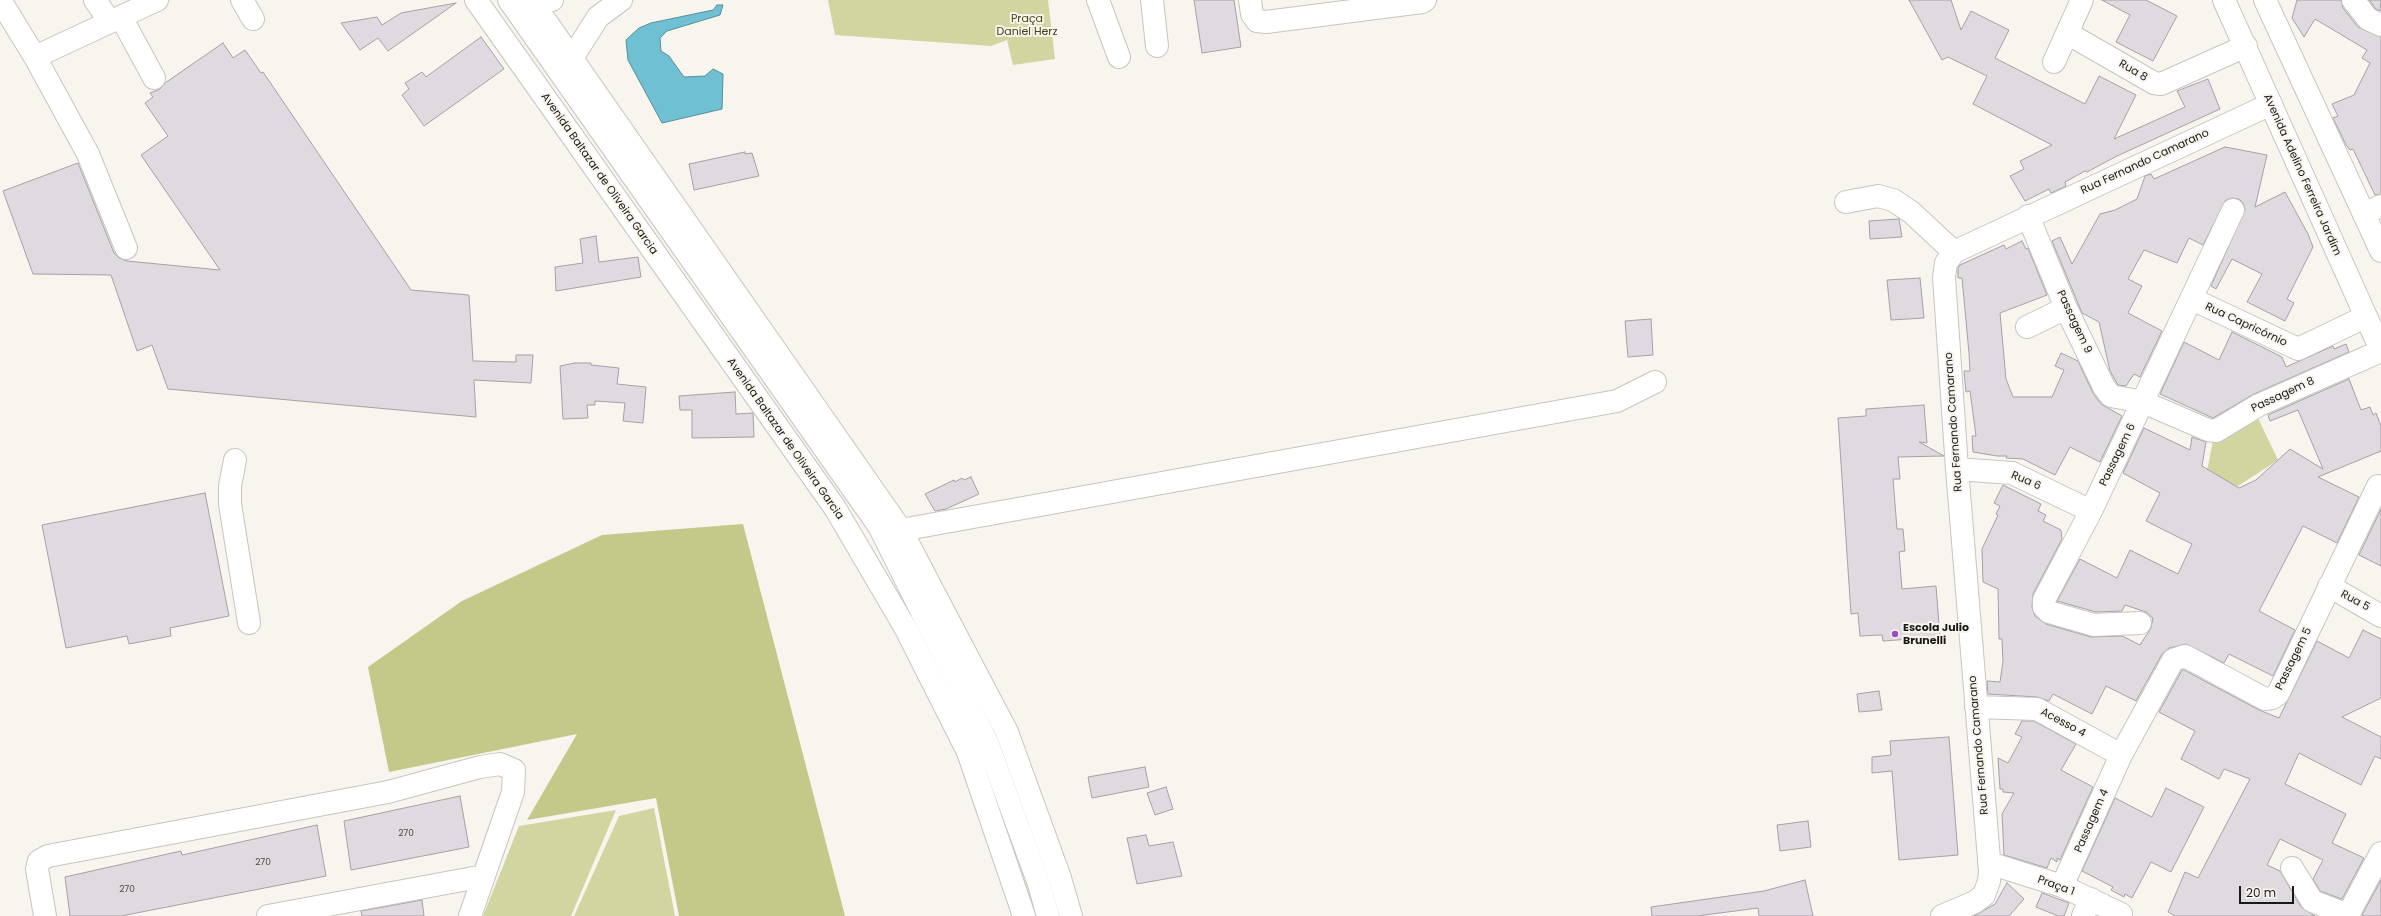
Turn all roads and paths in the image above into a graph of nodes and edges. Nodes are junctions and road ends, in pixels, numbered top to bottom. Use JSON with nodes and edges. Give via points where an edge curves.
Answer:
{"nodes":[{"id":1,"x":0,"y":0,"type":"edge"},
{"id":2,"x":95,"y":0,"type":"edge"},
{"id":3,"x":157,"y":0,"type":"edge"},
{"id":4,"x":242,"y":0,"type":"edge"},
{"id":5,"x":476,"y":0,"type":"edge"},
{"id":6,"x":509,"y":0,"type":"edge"},
{"id":7,"x":621,"y":0,"type":"edge"},
{"id":8,"x":1098,"y":0,"type":"edge"},
{"id":9,"x":1152,"y":0,"type":"edge"},
{"id":10,"x":1250,"y":0,"type":"edge"},
{"id":11,"x":1425,"y":0,"type":"edge"},
{"id":12,"x":2082,"y":0,"type":"edge"},
{"id":13,"x":2224,"y":0,"type":"edge"},
{"id":14,"x":2265,"y":0,"type":"edge"},
{"id":15,"x":2353,"y":0,"type":"edge"},
{"id":16,"x":539,"y":1,"type":"edge"},
{"id":17,"x":1343,"y":6,"type":"edge"},
{"id":18,"x":253,"y":19,"type":"dead end"},
{"id":19,"x":116,"y":20,"type":"junction"},
{"id":20,"x":2381,"y":25,"type":"edge"},
{"id":21,"x":2067,"y":33,"type":"junction"},
{"id":22,"x":1157,"y":46,"type":"dead end"},
{"id":23,"x":2246,"y":46,"type":"junction"},
{"id":24,"x":1119,"y":56,"type":"dead end"},
{"id":25,"x":35,"y":57,"type":"junction"},
{"id":26,"x":2054,"y":62,"type":"dead end"},
{"id":27,"x":565,"y":63,"type":"junction"},
{"id":28,"x":154,"y":78,"type":"dead end"},
{"id":29,"x":2270,"y":104,"type":"junction"},
{"id":30,"x":565,"y":126,"type":"junction"},
{"id":31,"x":1846,"y":202,"type":"dead end"},
{"id":32,"x":2233,"y":210,"type":"dead end"},
{"id":33,"x":2372,"y":210,"type":"edge"},
{"id":34,"x":2028,"y":216,"type":"junction"},
{"id":35,"x":126,"y":248,"type":"dead end"},
{"id":36,"x":2381,"y":251,"type":"edge"},
{"id":37,"x":1954,"y":252,"type":"junction"},
{"id":38,"x":2192,"y":299,"type":"junction"},
{"id":39,"x":2066,"y":308,"type":"junction"},
{"id":40,"x":2365,"y":317,"type":"junction"},
{"id":41,"x":2027,"y":328,"type":"dead end"},
{"id":42,"x":2381,"y":351,"type":"edge"},
{"id":43,"x":1655,"y":382,"type":"dead end"},
{"id":44,"x":2143,"y":402,"type":"junction"},
{"id":45,"x":235,"y":460,"type":"dead end"},
{"id":46,"x":1957,"y":469,"type":"junction"},
{"id":47,"x":2378,"y":486,"type":"dead end"},
{"id":48,"x":2091,"y":511,"type":"junction"},
{"id":49,"x":901,"y":530,"type":"junction"},
{"id":50,"x":2329,"y":586,"type":"junction"},
{"id":51,"x":2381,"y":616,"type":"edge"},
{"id":52,"x":249,"y":623,"type":"dead end"},
{"id":53,"x":2140,"y":623,"type":"dead end"},
{"id":54,"x":1976,"y":707,"type":"junction"},
{"id":55,"x":1007,"y":732,"type":"junction"},
{"id":56,"x":968,"y":752,"type":"junction"},
{"id":57,"x":2121,"y":755,"type":"junction"},
{"id":58,"x":2381,"y":853,"type":"edge"},
{"id":59,"x":1989,"y":863,"type":"junction"},
{"id":60,"x":2292,"y":868,"type":"dead end"},
{"id":61,"x":484,"y":876,"type":"junction"},
{"id":62,"x":1039,"y":884,"type":"junction"},
{"id":63,"x":2062,"y":886,"type":"junction"},
{"id":64,"x":2087,"y":908,"type":"edge"},
{"id":65,"x":2121,"y":914,"type":"dead end"},
{"id":66,"x":45,"y":916,"type":"edge"},
{"id":67,"x":268,"y":916,"type":"edge"},
{"id":68,"x":470,"y":916,"type":"edge"},
{"id":69,"x":1024,"y":916,"type":"edge"},
{"id":70,"x":1048,"y":916,"type":"edge"},
{"id":71,"x":1071,"y":916,"type":"edge"},
{"id":72,"x":1942,"y":916,"type":"edge"}],
"edges":[{"from":1,"to":25,"type":"street"},
{"from":2,"to":19,"type":"street"},
{"from":3,"to":19,"type":"street"},
{"from":4,"to":18,"type":"street"},
{"from":5,"to":30,"type":"street","name":"Avenida Baltazar de Oliveira Garcia"},
{"from":6,"to":27,"type":"street"},
{"from":7,"to":27,"type":"street","via":[[598,16]]},
{"from":8,"to":24,"type":"street"},
{"from":9,"to":22,"type":"street"},
{"from":10,"to":17,"type":"street","via":[[1252,14],[1257,21]]},
{"from":11,"to":17,"type":"street"},
{"from":12,"to":21,"type":"street"},
{"from":13,"to":23,"type":"street","name":"Avenida Adelino Ferreira Jardim"},
{"from":14,"to":33,"type":"street"},
{"from":15,"to":20,"type":"street","via":[[2368,19]]},
{"from":16,"to":27,"type":"street"},
{"from":19,"to":25,"type":"street"},
{"from":19,"to":28,"type":"street"},
{"from":21,"to":23,"type":"street","name":"Rua 8","via":[[2154,83],[2169,81]]},
{"from":21,"to":26,"type":"street"},
{"from":23,"to":29,"type":"street","name":"Avenida Adelino Ferreira Jardim"},
{"from":25,"to":35,"type":"street","via":[[88,154]]},
{"from":27,"to":30,"type":"street"},
{"from":27,"to":49,"type":"street","via":[[598,96]]},
{"from":27,"to":62,"type":"street","via":[[879,526],[987,742]]},
{"from":29,"to":34,"type":"street","name":"Rua Fernando Camarano"},
{"from":29,"to":40,"type":"street","name":"Avenida Adelino Ferreira Jardim"},
{"from":30,"to":56,"type":"street","name":"Avenida Baltazar de Oliveira Garcia","via":[[835,508],[906,629]]},
{"from":31,"to":37,"type":"street","via":[[1878,196],[1893,200],[1911,212]]},
{"from":32,"to":38,"type":"street","name":"Passagem 6"},
{"from":33,"to":36,"type":"street"},
{"from":34,"to":37,"type":"street","name":"Rua Fernando Camarano"},
{"from":34,"to":39,"type":"street","name":"Passagem 9"},
{"from":37,"to":46,"type":"street","name":"Rua Fernando Camarano","via":[[1946,264],[1944,277]]},
{"from":38,"to":40,"type":"street","name":"Rua Capricórnio","via":[[2298,349]]},
{"from":38,"to":44,"type":"street","name":"Passagem 6"},
{"from":39,"to":41,"type":"street"},
{"from":39,"to":44,"type":"street","name":"Passagem 9","via":[[2111,396]]},
{"from":40,"to":42,"type":"street","name":"Avenida Adelino Ferreira Jardim"},
{"from":42,"to":44,"type":"street","name":"Passagem 8","via":[[2259,405],[2216,431],[2208,430]]},
{"from":43,"to":49,"type":"street","via":[[1617,401]]},
{"from":44,"to":48,"type":"street","name":"Passagem 6"},
{"from":45,"to":52,"type":"street","via":[[230,486],[230,504]]},
{"from":46,"to":48,"type":"street","name":"Rua 6","via":[[2012,473]]},
{"from":46,"to":54,"type":"street","name":"Rua Fernando Camarano"},
{"from":47,"to":50,"type":"street","name":"Passagem 5"},
{"from":48,"to":53,"type":"street","name":"Passagem 6","via":[[2044,600],[2044,607],[2049,612],[2094,625]]},
{"from":49,"to":55,"type":"street"},
{"from":50,"to":51,"type":"street","name":"Rua 5"},
{"from":50,"to":57,"type":"street","name":"Passagem 5","via":[[2278,694],[2265,699],[2185,656],[2178,657],[2173,660]]},
{"from":54,"to":57,"type":"street","name":"Acesso 4","via":[[2037,709]]},
{"from":54,"to":59,"type":"street","name":"Rua Fernando Camarano"},
{"from":55,"to":62,"type":"street"},
{"from":55,"to":71,"type":"street","via":[[1060,878]]},
{"from":56,"to":62,"type":"street"},
{"from":56,"to":69,"type":"street","name":"Avenida Baltazar de Oliveira Garcia"},
{"from":57,"to":63,"type":"street","name":"Passagem 4"},
{"from":58,"to":60,"type":"street","via":[[2348,915],[2312,901]]},
{"from":59,"to":63,"type":"street","name":"Praça 1"},
{"from":59,"to":72,"type":"street","name":"Rua Fernando Camarano","via":[[1989,881],[1984,895],[1975,902]]},
{"from":61,"to":66,"type":"street","via":[[514,792],[514,770],[500,764],[388,792],[48,856],[39,861],[36,869]]},
{"from":61,"to":67,"type":"street"},
{"from":61,"to":68,"type":"street"},
{"from":62,"to":70,"type":"street"},
{"from":63,"to":64,"type":"street","name":"Praça 1"},
{"from":64,"to":65,"type":"street","name":"Praça 1"}]}
